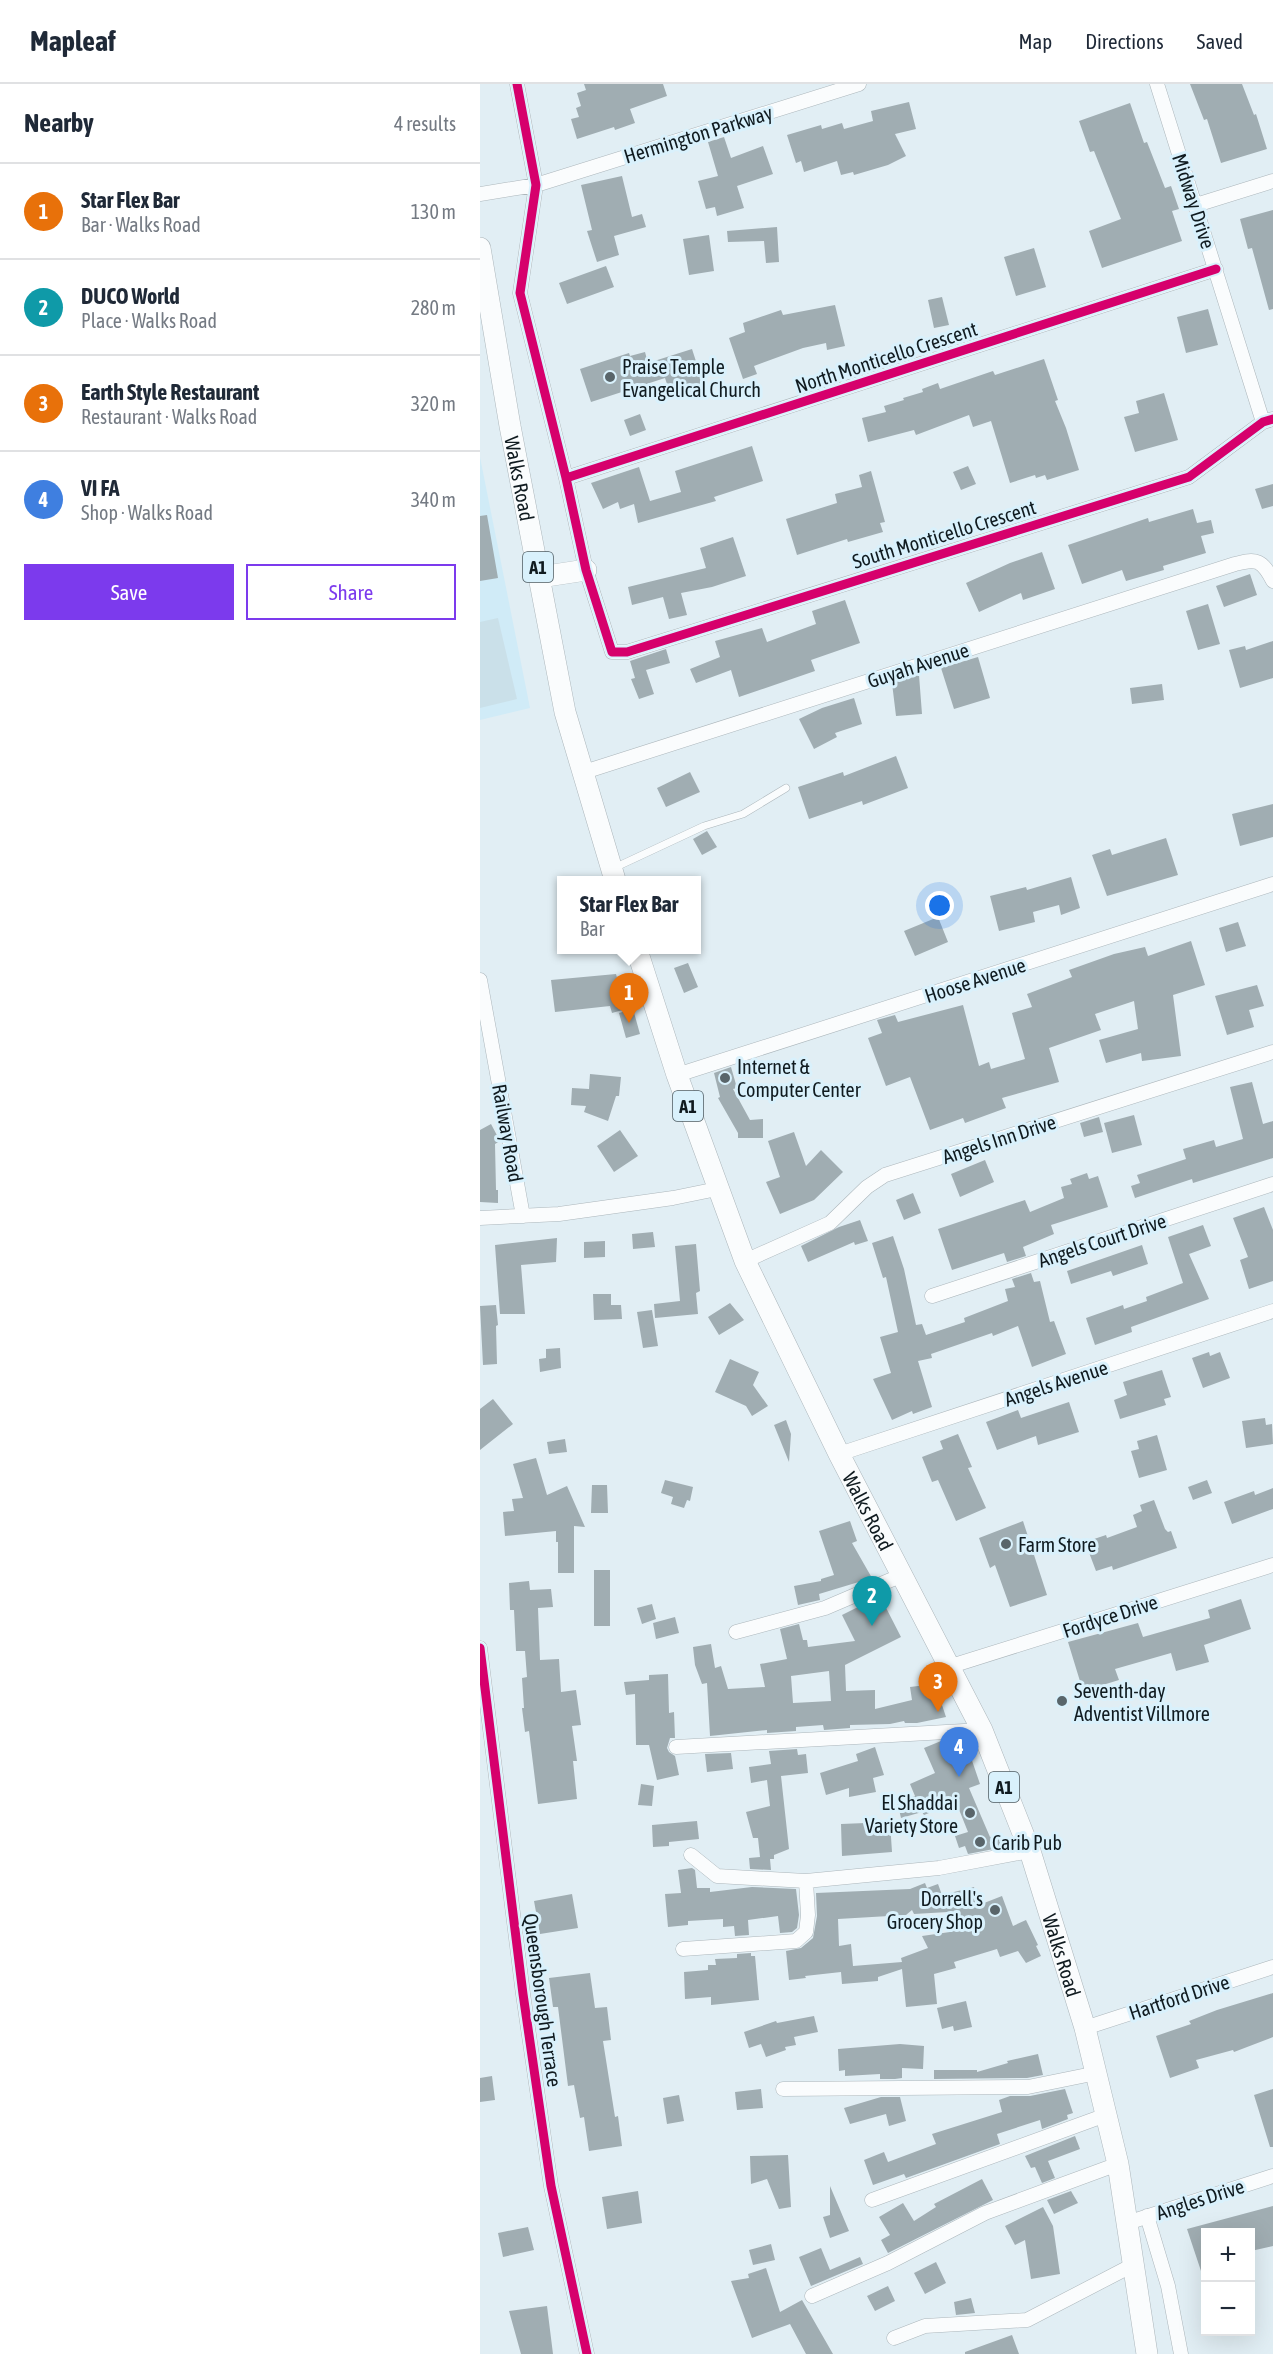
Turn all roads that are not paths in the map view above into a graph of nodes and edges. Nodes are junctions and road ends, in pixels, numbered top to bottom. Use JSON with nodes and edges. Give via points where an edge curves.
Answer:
{"nodes":[{"id":1,"x":516,"y":84,"type":"edge"},
{"id":2,"x":859,"y":84,"type":"edge"},
{"id":3,"x":1157,"y":84,"type":"edge"},
{"id":4,"x":1273,"y":182,"type":"edge"},
{"id":5,"x":537,"y":185,"type":"junction"},
{"id":6,"x":480,"y":194,"type":"edge"},
{"id":7,"x":1196,"y":206,"type":"junction"},
{"id":8,"x":480,"y":248,"type":"edge"},
{"id":9,"x":1216,"y":269,"type":"junction"},
{"id":10,"x":1268,"y":420,"type":"edge"},
{"id":11,"x":566,"y":478,"type":"junction"},
{"id":12,"x":586,"y":570,"type":"junction"},
{"id":13,"x":540,"y":577,"type":"junction"},
{"id":14,"x":1273,"y":580,"type":"edge"},
{"id":15,"x":584,"y":772,"type":"junction"},
{"id":16,"x":786,"y":788,"type":"dead end"},
{"id":17,"x":613,"y":875,"type":"edge"},
{"id":18,"x":1273,"y":884,"type":"edge"},
{"id":19,"x":638,"y":954,"type":"edge"},
{"id":20,"x":480,"y":980,"type":"edge"},
{"id":21,"x":1273,"y":1052,"type":"edge"},
{"id":22,"x":677,"y":1075,"type":"junction"},
{"id":23,"x":1273,"y":1184,"type":"edge"},
{"id":24,"x":717,"y":1189,"type":"junction"},
{"id":25,"x":523,"y":1216,"type":"junction"},
{"id":26,"x":480,"y":1218,"type":"edge"},
{"id":27,"x":745,"y":1261,"type":"junction"},
{"id":28,"x":932,"y":1296,"type":"dead end"},
{"id":29,"x":1273,"y":1311,"type":"edge"},
{"id":30,"x":839,"y":1454,"type":"junction"},
{"id":31,"x":1273,"y":1564,"type":"edge"},
{"id":32,"x":900,"y":1576,"type":"junction"},
{"id":33,"x":736,"y":1632,"type":"dead end"},
{"id":34,"x":480,"y":1648,"type":"edge"},
{"id":35,"x":948,"y":1667,"type":"junction"},
{"id":36,"x":982,"y":1730,"type":"junction"},
{"id":37,"x":676,"y":1747,"type":"dead end"},
{"id":38,"x":1030,"y":1851,"type":"junction"},
{"id":39,"x":691,"y":1856,"type":"dead end"},
{"id":40,"x":806,"y":1881,"type":"junction"},
{"id":41,"x":683,"y":1949,"type":"dead end"},
{"id":42,"x":1273,"y":1967,"type":"edge"},
{"id":43,"x":1084,"y":2028,"type":"junction"},
{"id":44,"x":1097,"y":2073,"type":"junction"},
{"id":45,"x":783,"y":2089,"type":"dead end"},
{"id":46,"x":1106,"y":2115,"type":"junction"},
{"id":47,"x":1118,"y":2164,"type":"junction"},
{"id":48,"x":1273,"y":2176,"type":"edge"},
{"id":49,"x":872,"y":2200,"type":"dead end"},
{"id":50,"x":1137,"y":2220,"type":"junction"},
{"id":51,"x":1133,"y":2265,"type":"junction"},
{"id":52,"x":812,"y":2296,"type":"dead end"},
{"id":53,"x":894,"y":2338,"type":"dead end"},
{"id":54,"x":587,"y":2354,"type":"edge"},
{"id":55,"x":1147,"y":2354,"type":"edge"},
{"id":56,"x":1181,"y":2354,"type":"edge"}],
"edges":[{"from":1,"to":5,"type":"street"},
{"from":2,"to":5,"type":"street","name":"Hermington Parkway"},
{"from":3,"to":7,"type":"street","name":"Midway Drive"},
{"from":4,"to":7,"type":"street"},
{"from":5,"to":6,"type":"street","name":"Hermington Parkway"},
{"from":5,"to":11,"type":"street","via":[[520,293]]},
{"from":7,"to":9,"type":"street","name":"Midway Drive"},
{"from":8,"to":13,"type":"main road","name":"Walks Road","number":"A1"},
{"from":9,"to":10,"type":"street","name":"Midway Drive"},
{"from":9,"to":11,"type":"street","name":"North Monticello Crescent"},
{"from":10,"to":12,"type":"street","name":"South Monticello Crescent","via":[[1189,477],[627,652],[612,652]]},
{"from":11,"to":12,"type":"street"},
{"from":12,"to":13,"type":"main road"},
{"from":13,"to":15,"type":"main road","name":"Walks Road","number":"A1","via":[[565,712]]},
{"from":14,"to":15,"type":"street","name":"Guyah Avenue","via":[[1265,566],[1252,560]]},
{"from":15,"to":17,"type":"main road","name":"Walks Road","number":"A1"},
{"from":16,"to":17,"type":"lane","via":[[743,814],[704,826]]},
{"from":18,"to":22,"type":"street","name":"Hoose Avenue"},
{"from":19,"to":22,"type":"main road","name":"Walks Road","number":"A1"},
{"from":20,"to":25,"type":"street","name":"Railway Road"},
{"from":21,"to":27,"type":"street","name":"Angels Inn Drive","via":[[885,1175],[830,1223]]},
{"from":22,"to":24,"type":"main road","name":"Walks Road","number":"A1"},
{"from":23,"to":28,"type":"street","name":"Angels Court Drive"},
{"from":24,"to":25,"type":"street"},
{"from":24,"to":27,"type":"main road","name":"Walks Road","number":"A1"},
{"from":25,"to":26,"type":"street"},
{"from":27,"to":30,"type":"main road","name":"Walks Road","number":"A1"},
{"from":29,"to":30,"type":"street","name":"Angels Avenue"},
{"from":30,"to":32,"type":"main road","name":"Walks Road","number":"A1"},
{"from":31,"to":35,"type":"street","name":"Fordyce Drive"},
{"from":32,"to":33,"type":"street","via":[[825,1608]]},
{"from":32,"to":35,"type":"main road","name":"Walks Road","number":"A1"},
{"from":34,"to":54,"type":"street","name":"Queensborough Terrace","via":[[549,2175]]},
{"from":35,"to":36,"type":"main road","name":"Walks Road","number":"A1"},
{"from":36,"to":37,"type":"street"},
{"from":36,"to":38,"type":"main road","name":"Walks Road","number":"A1"},
{"from":38,"to":40,"type":"street","via":[[939,1868]]},
{"from":38,"to":43,"type":"main road","name":"Walks Road","number":"A1"},
{"from":39,"to":40,"type":"street","via":[[717,1876]]},
{"from":40,"to":41,"type":"street","via":[[806,1932],[796,1941]]},
{"from":42,"to":43,"type":"street","name":"Hartford Drive"},
{"from":43,"to":44,"type":"main road","name":"Walks Road","number":"A1"},
{"from":44,"to":45,"type":"street","via":[[1028,2086]]},
{"from":44,"to":46,"type":"main road","name":"Walks Road","number":"A1"},
{"from":46,"to":47,"type":"main road","name":"Walks Road","number":"A1"},
{"from":46,"to":49,"type":"street"},
{"from":47,"to":50,"type":"main road","name":"Walks Road","number":"A1"},
{"from":47,"to":52,"type":"street","via":[[985,2213],[888,2263]]},
{"from":48,"to":50,"type":"street","name":"Angles Drive"},
{"from":50,"to":51,"type":"main road","name":"Walks Road","number":"A1"},
{"from":50,"to":56,"type":"street","via":[[1168,2286]]},
{"from":51,"to":53,"type":"street","via":[[1027,2320],[926,2326]]},
{"from":51,"to":55,"type":"main road","name":"Walks Road","number":"A1"}]}
